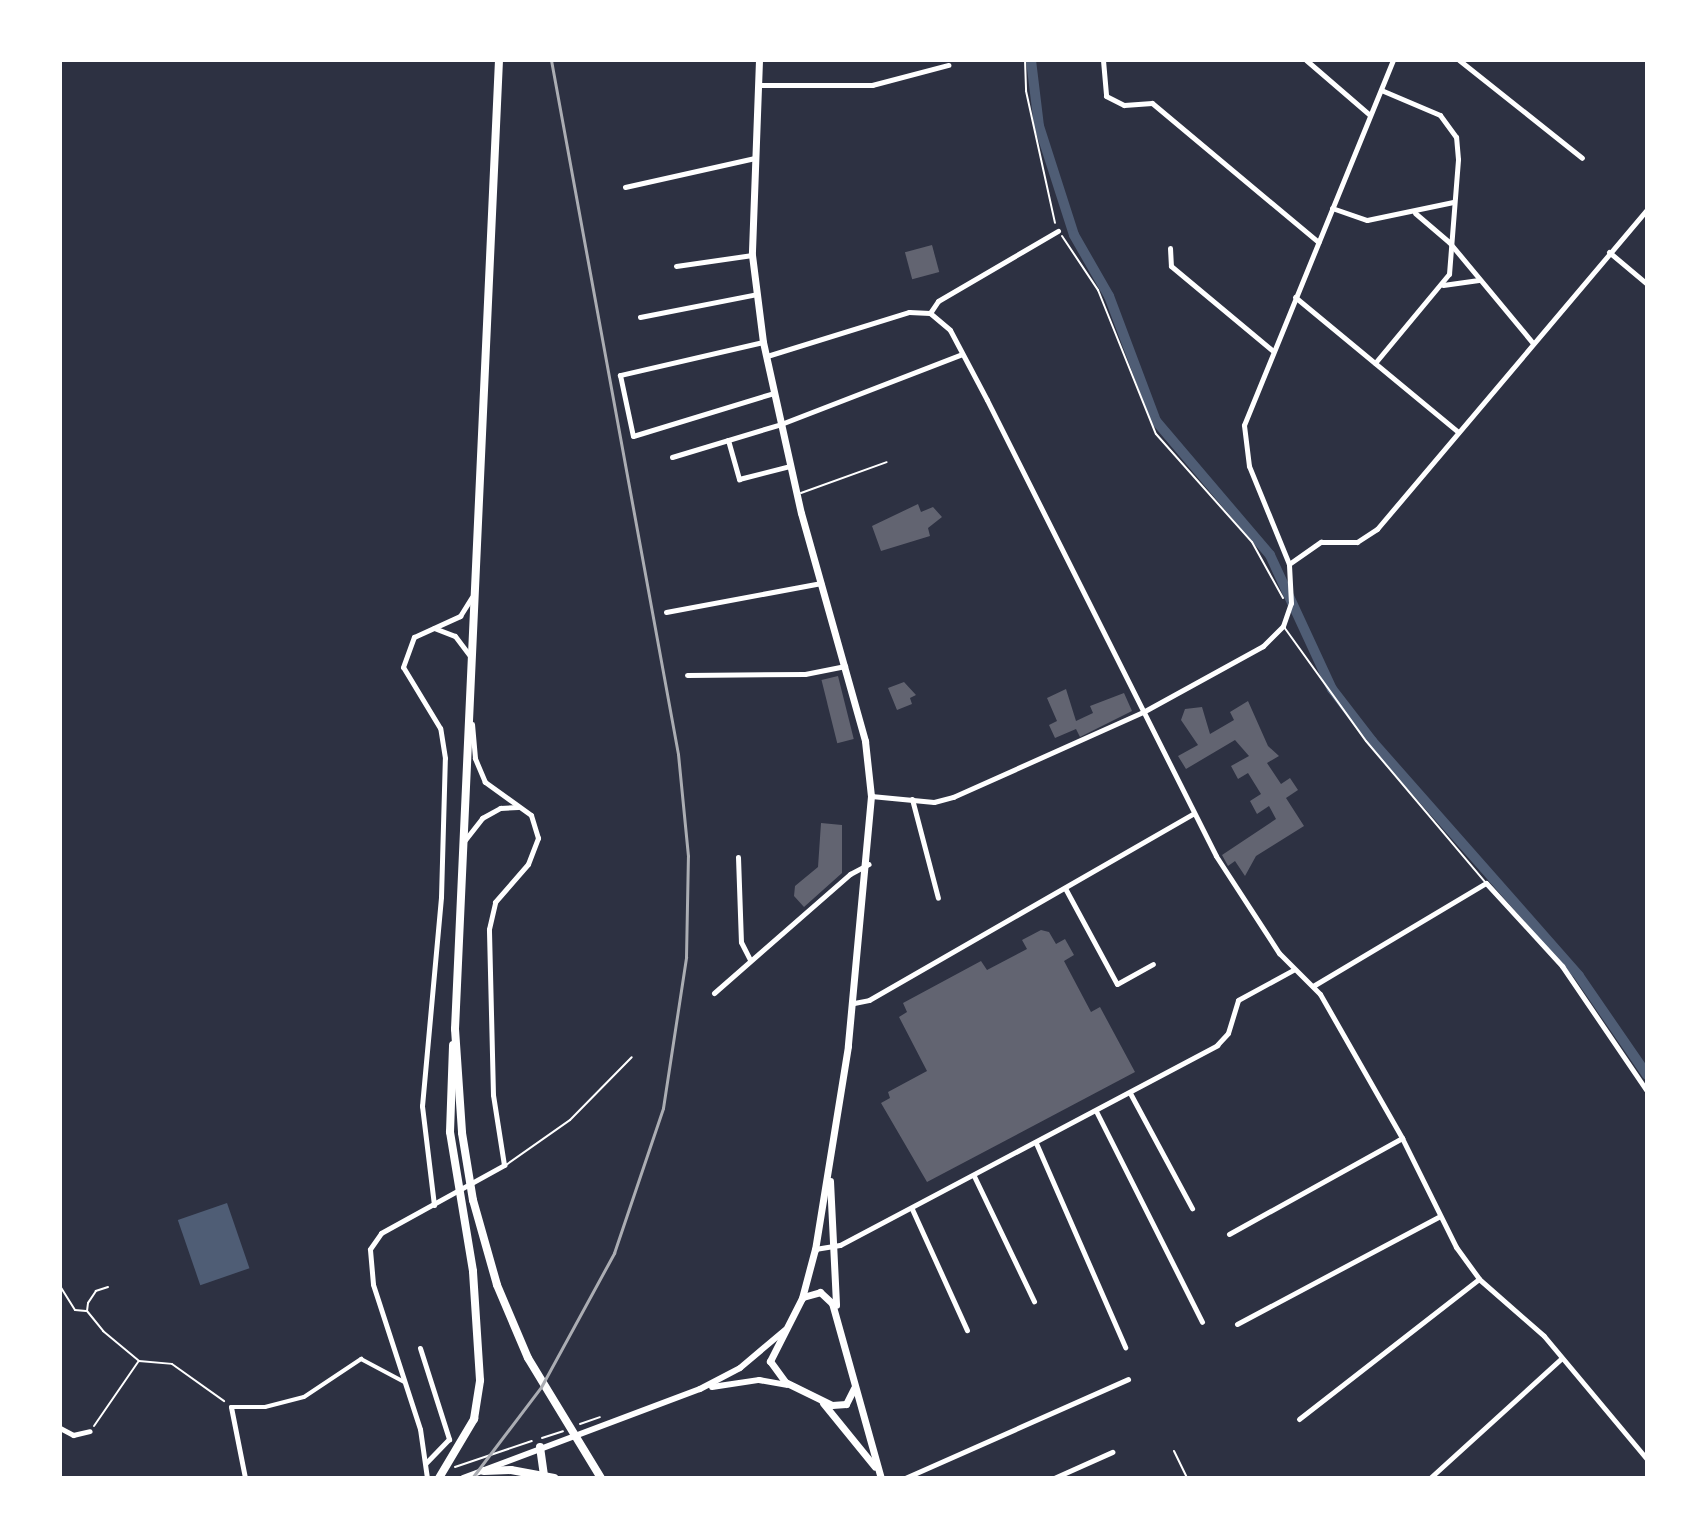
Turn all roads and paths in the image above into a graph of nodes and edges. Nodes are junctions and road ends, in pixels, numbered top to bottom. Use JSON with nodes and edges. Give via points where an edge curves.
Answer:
{"nodes":[{"id":1,"x":499,"y":60,"type":"edge"},
{"id":2,"x":759,"y":60,"type":"edge"},
{"id":3,"x":1025,"y":60,"type":"edge"},
{"id":4,"x":1103,"y":60,"type":"edge"},
{"id":5,"x":1306,"y":60,"type":"edge"},
{"id":6,"x":1393,"y":60,"type":"edge"},
{"id":7,"x":1459,"y":60,"type":"edge"},
{"id":8,"x":948,"y":65,"type":"dead end"},
{"id":9,"x":758,"y":85,"type":"junction"},
{"id":10,"x":1381,"y":90,"type":"junction"},
{"id":11,"x":1370,"y":115,"type":"junction"},
{"id":12,"x":755,"y":158,"type":"junction"},
{"id":13,"x":1582,"y":158,"type":"dead end"},
{"id":14,"x":625,"y":187,"type":"dead end"},
{"id":15,"x":1453,"y":202,"type":"junction"},
{"id":16,"x":1332,"y":208,"type":"junction"},
{"id":17,"x":1647,"y":209,"type":"edge"},
{"id":18,"x":1415,"y":213,"type":"junction"},
{"id":19,"x":1058,"y":231,"type":"junction"},
{"id":20,"x":1318,"y":242,"type":"junction"},
{"id":21,"x":1449,"y":242,"type":"junction"},
{"id":22,"x":1170,"y":248,"type":"dead end"},
{"id":23,"x":1609,"y":252,"type":"junction"},
{"id":24,"x":752,"y":255,"type":"junction"},
{"id":25,"x":676,"y":266,"type":"dead end"},
{"id":26,"x":1479,"y":280,"type":"junction"},
{"id":27,"x":1647,"y":284,"type":"edge"},
{"id":28,"x":1442,"y":285,"type":"junction"},
{"id":29,"x":757,"y":294,"type":"junction"},
{"id":30,"x":1295,"y":297,"type":"junction"},
{"id":31,"x":930,"y":313,"type":"junction"},
{"id":32,"x":640,"y":317,"type":"dead end"},
{"id":33,"x":763,"y":342,"type":"junction"},
{"id":34,"x":1533,"y":343,"type":"junction"},
{"id":35,"x":1273,"y":351,"type":"junction"},
{"id":36,"x":962,"y":354,"type":"junction"},
{"id":37,"x":767,"y":356,"type":"junction"},
{"id":38,"x":1375,"y":363,"type":"junction"},
{"id":39,"x":774,"y":393,"type":"junction"},
{"id":40,"x":781,"y":424,"type":"junction"},
{"id":41,"x":1458,"y":432,"type":"junction"},
{"id":42,"x":728,"y":440,"type":"junction"},
{"id":43,"x":672,"y":457,"type":"dead end"},
{"id":44,"x":887,"y":462,"type":"dead end"},
{"id":45,"x":790,"y":466,"type":"junction"},
{"id":46,"x":796,"y":495,"type":"junction"},
{"id":47,"x":1289,"y":564,"type":"junction"},
{"id":48,"x":821,"y":583,"type":"junction"},
{"id":49,"x":478,"y":586,"type":"junction"},
{"id":50,"x":666,"y":612,"type":"dead end"},
{"id":51,"x":1289,"y":614,"type":"junction"},
{"id":52,"x":1283,"y":626,"type":"junction"},
{"id":53,"x":433,"y":628,"type":"junction"},
{"id":54,"x":474,"y":664,"type":"junction"},
{"id":55,"x":845,"y":666,"type":"junction"},
{"id":56,"x":687,"y":675,"type":"dead end"},
{"id":57,"x":1143,"y":712,"type":"junction"},
{"id":58,"x":472,"y":715,"type":"junction"},
{"id":59,"x":871,"y":796,"type":"junction"},
{"id":60,"x":912,"y":799,"type":"junction"},
{"id":61,"x":519,"y":807,"type":"junction"},
{"id":62,"x":1193,"y":814,"type":"junction"},
{"id":63,"x":465,"y":840,"type":"junction"},
{"id":64,"x":738,"y":857,"type":"dead end"},
{"id":65,"x":869,"y":864,"type":"junction"},
{"id":66,"x":1486,"y":883,"type":"junction"},
{"id":67,"x":1065,"y":888,"type":"junction"},
{"id":68,"x":938,"y":898,"type":"dead end"},
{"id":69,"x":750,"y":960,"type":"junction"},
{"id":70,"x":1153,"y":964,"type":"dead end"},
{"id":71,"x":1293,"y":970,"type":"junction"},
{"id":72,"x":1313,"y":986,"type":"junction"},
{"id":73,"x":714,"y":993,"type":"dead end"},
{"id":74,"x":854,"y":1003,"type":"junction"},
{"id":75,"x":455,"y":1029,"type":"junction"},
{"id":76,"x":632,"y":1057,"type":"dead end"},
{"id":77,"x":1647,"y":1091,"type":"edge"},
{"id":78,"x":1130,"y":1093,"type":"junction"},
{"id":79,"x":1096,"y":1111,"type":"junction"},
{"id":80,"x":1402,"y":1138,"type":"junction"},
{"id":81,"x":1036,"y":1143,"type":"junction"},
{"id":82,"x":829,"y":1163,"type":"junction"},
{"id":83,"x":504,"y":1165,"type":"junction"},
{"id":84,"x":974,"y":1176,"type":"junction"},
{"id":85,"x":434,"y":1205,"type":"junction"},
{"id":86,"x":1192,"y":1208,"type":"dead end"},
{"id":87,"x":912,"y":1209,"type":"junction"},
{"id":88,"x":1438,"y":1217,"type":"junction"},
{"id":89,"x":1229,"y":1234,"type":"dead end"},
{"id":90,"x":831,"y":1247,"type":"junction"},
{"id":91,"x":815,"y":1249,"type":"junction"},
{"id":92,"x":1479,"y":1279,"type":"junction"},
{"id":93,"x":60,"y":1286,"type":"edge"},
{"id":94,"x":108,"y":1287,"type":"dead end"},
{"id":95,"x":802,"y":1298,"type":"junction"},
{"id":96,"x":1034,"y":1301,"type":"dead end"},
{"id":97,"x":87,"y":1311,"type":"junction"},
{"id":98,"x":837,"y":1315,"type":"junction"},
{"id":99,"x":1202,"y":1322,"type":"dead end"},
{"id":100,"x":1237,"y":1324,"type":"dead end"},
{"id":101,"x":785,"y":1330,"type":"junction"},
{"id":102,"x":967,"y":1330,"type":"dead end"},
{"id":103,"x":1125,"y":1347,"type":"dead end"},
{"id":104,"x":420,"y":1348,"type":"dead end"},
{"id":105,"x":1562,"y":1358,"type":"junction"},
{"id":106,"x":139,"y":1361,"type":"junction"},
{"id":107,"x":1128,"y":1379,"type":"dead end"},
{"id":108,"x":404,"y":1382,"type":"junction"},
{"id":109,"x":792,"y":1386,"type":"junction"},
{"id":110,"x":854,"y":1388,"type":"junction"},
{"id":111,"x":700,"y":1389,"type":"junction"},
{"id":112,"x":818,"y":1398,"type":"junction"},
{"id":113,"x":231,"y":1407,"type":"junction"},
{"id":114,"x":610,"y":1414,"type":"dead end"},
{"id":115,"x":1299,"y":1419,"type":"dead end"},
{"id":116,"x":60,"y":1428,"type":"edge"},
{"id":117,"x":90,"y":1431,"type":"joint"},
{"id":118,"x":540,"y":1447,"type":"junction"},
{"id":119,"x":1174,"y":1451,"type":"dead end"},
{"id":120,"x":1112,"y":1452,"type":"dead end"},
{"id":121,"x":1647,"y":1459,"type":"edge"},
{"id":122,"x":426,"y":1463,"type":"junction"},
{"id":123,"x":469,"y":1463,"type":"dead end"},
{"id":124,"x":482,"y":1472,"type":"junction"},
{"id":125,"x":600,"y":1475,"type":"edge"},
{"id":126,"x":549,"y":1476,"type":"edge"},
{"id":127,"x":245,"y":1478,"type":"edge"},
{"id":128,"x":427,"y":1478,"type":"edge"},
{"id":129,"x":439,"y":1478,"type":"edge"},
{"id":130,"x":463,"y":1478,"type":"edge"},
{"id":131,"x":881,"y":1478,"type":"edge"},
{"id":132,"x":905,"y":1478,"type":"edge"},
{"id":133,"x":1054,"y":1478,"type":"edge"},
{"id":134,"x":1187,"y":1478,"type":"edge"},
{"id":135,"x":1430,"y":1478,"type":"edge"}],
"edges":[{"from":1,"to":49,"type":"main road"},
{"from":2,"to":9,"type":"main road"},
{"from":3,"to":19,"type":"path","via":[[1037,148]]},
{"from":4,"to":20,"type":"street","via":[[1106,96],[1124,105],[1152,103]]},
{"from":5,"to":11,"type":"street"},
{"from":6,"to":10,"type":"street"},
{"from":7,"to":13,"type":"street"},
{"from":8,"to":9,"type":"street","via":[[872,85]]},
{"from":9,"to":12,"type":"main road"},
{"from":10,"to":11,"type":"street"},
{"from":10,"to":15,"type":"street","via":[[1428,109],[1448,124],[1458,149]]},
{"from":11,"to":16,"type":"street"},
{"from":12,"to":14,"type":"street"},
{"from":12,"to":24,"type":"main road"},
{"from":15,"to":18,"type":"street"},
{"from":15,"to":21,"type":"street"},
{"from":16,"to":18,"type":"street","via":[[1367,220]]},
{"from":16,"to":20,"type":"street"},
{"from":17,"to":23,"type":"street"},
{"from":18,"to":21,"type":"street"},
{"from":19,"to":31,"type":"street","via":[[938,301]]},
{"from":19,"to":51,"type":"path","via":[[1098,290],[1156,434],[1252,542]]},
{"from":20,"to":30,"type":"street"},
{"from":21,"to":26,"type":"street"},
{"from":21,"to":28,"type":"street","via":[[1451,261]]},
{"from":22,"to":35,"type":"street","via":[[1171,266]]},
{"from":23,"to":27,"type":"street"},
{"from":23,"to":34,"type":"street"},
{"from":24,"to":25,"type":"street"},
{"from":24,"to":29,"type":"main road"},
{"from":26,"to":28,"type":"street","via":[[1463,278]]},
{"from":26,"to":34,"type":"street"},
{"from":28,"to":38,"type":"street"},
{"from":29,"to":32,"type":"street"},
{"from":29,"to":33,"type":"main road"},
{"from":30,"to":35,"type":"street"},
{"from":30,"to":38,"type":"street"},
{"from":31,"to":36,"type":"street","via":[[950,330]]},
{"from":31,"to":37,"type":"street","via":[[909,312]]},
{"from":33,"to":37,"type":"main road"},
{"from":33,"to":39,"type":"street","via":[[620,375],[633,436]]},
{"from":34,"to":41,"type":"street"},
{"from":35,"to":47,"type":"street","via":[[1243,438]]},
{"from":36,"to":40,"type":"street"},
{"from":36,"to":57,"type":"street"},
{"from":37,"to":39,"type":"main road"},
{"from":38,"to":41,"type":"street"},
{"from":39,"to":40,"type":"main road"},
{"from":40,"to":42,"type":"street"},
{"from":40,"to":45,"type":"main road"},
{"from":41,"to":47,"type":"street","via":[[1368,538],[1321,542]]},
{"from":42,"to":43,"type":"street"},
{"from":42,"to":45,"type":"street","via":[[739,479]]},
{"from":44,"to":46,"type":"lane"},
{"from":45,"to":46,"type":"main road"},
{"from":46,"to":48,"type":"main road"},
{"from":47,"to":51,"type":"street"},
{"from":48,"to":50,"type":"street"},
{"from":48,"to":55,"type":"main road"},
{"from":49,"to":53,"type":"street","via":[[460,616]]},
{"from":49,"to":54,"type":"main road"},
{"from":51,"to":52,"type":"street"},
{"from":52,"to":57,"type":"street","via":[[1263,646]]},
{"from":52,"to":66,"type":"lane","via":[[1366,741]]},
{"from":53,"to":54,"type":"street","via":[[455,636]]},
{"from":53,"to":85,"type":"street","via":[[408,644],[403,667],[440,728],[445,758],[441,897],[422,1106]]},
{"from":54,"to":58,"type":"main road"},
{"from":55,"to":56,"type":"street","via":[[805,674]]},
{"from":55,"to":59,"type":"main road","via":[[865,741]]},
{"from":57,"to":60,"type":"street","via":[[953,797]]},
{"from":57,"to":62,"type":"street"},
{"from":58,"to":61,"type":"street","via":[[475,758],[485,782]]},
{"from":58,"to":63,"type":"main road"},
{"from":59,"to":60,"type":"street"},
{"from":59,"to":65,"type":"main road"},
{"from":60,"to":68,"type":"street"},
{"from":61,"to":63,"type":"street","via":[[491,812]]},
{"from":61,"to":83,"type":"street","via":[[537,827],[536,851],[495,902],[488,949],[493,1095]]},
{"from":62,"to":67,"type":"street"},
{"from":62,"to":71,"type":"street"},
{"from":63,"to":75,"type":"main road"},
{"from":64,"to":69,"type":"street","via":[[741,942]]},
{"from":65,"to":69,"type":"street","via":[[858,867]]},
{"from":65,"to":74,"type":"main road"},
{"from":66,"to":72,"type":"street"},
{"from":66,"to":77,"type":"street","via":[[1562,966]]},
{"from":67,"to":70,"type":"street","via":[[1117,984]]},
{"from":67,"to":74,"type":"street","via":[[869,1000]]},
{"from":69,"to":73,"type":"street"},
{"from":71,"to":72,"type":"street"},
{"from":71,"to":78,"type":"street","via":[[1238,1000],[1221,1043]]},
{"from":72,"to":80,"type":"street"},
{"from":74,"to":82,"type":"main road"},
{"from":75,"to":125,"type":"main road","via":[[465,1154],[497,1285],[528,1358]]},
{"from":75,"to":129,"type":"main road","via":[[448,1076],[454,1165],[480,1380],[474,1419]]},
{"from":76,"to":83,"type":"lane","via":[[570,1120]]},
{"from":78,"to":79,"type":"street"},
{"from":78,"to":86,"type":"street"},
{"from":79,"to":81,"type":"street"},
{"from":79,"to":99,"type":"street"},
{"from":80,"to":88,"type":"street"},
{"from":80,"to":89,"type":"street"},
{"from":81,"to":84,"type":"street"},
{"from":81,"to":103,"type":"street"},
{"from":82,"to":90,"type":"main road"},
{"from":82,"to":91,"type":"main road"},
{"from":83,"to":85,"type":"street"},
{"from":84,"to":87,"type":"street"},
{"from":84,"to":96,"type":"street"},
{"from":85,"to":108,"type":"street","via":[[381,1233],[370,1249],[373,1284]]},
{"from":87,"to":90,"type":"street"},
{"from":87,"to":102,"type":"street"},
{"from":88,"to":92,"type":"street"},
{"from":88,"to":100,"type":"street"},
{"from":90,"to":91,"type":"street"},
{"from":90,"to":98,"type":"main road"},
{"from":91,"to":95,"type":"main road"},
{"from":92,"to":105,"type":"street"},
{"from":92,"to":115,"type":"street"},
{"from":93,"to":97,"type":"path","via":[[75,1310]]},
{"from":94,"to":97,"type":"path","via":[[90,1297]]},
{"from":95,"to":98,"type":"main road","via":[[820,1292]]},
{"from":95,"to":101,"type":"main road"},
{"from":97,"to":106,"type":"path"},
{"from":98,"to":110,"type":"main road"},
{"from":101,"to":109,"type":"main road","via":[[770,1365]]},
{"from":101,"to":111,"type":"street","via":[[740,1368]]},
{"from":104,"to":122,"type":"street","via":[[449,1439]]},
{"from":105,"to":121,"type":"street"},
{"from":105,"to":135,"type":"street"},
{"from":106,"to":113,"type":"path","via":[[172,1364]]},
{"from":106,"to":117,"type":"path"},
{"from":107,"to":132,"type":"street"},
{"from":108,"to":113,"type":"street","via":[[361,1359],[304,1397],[265,1407]]},
{"from":108,"to":122,"type":"street"},
{"from":109,"to":111,"type":"street","via":[[759,1380]]},
{"from":109,"to":112,"type":"main road"},
{"from":110,"to":112,"type":"main road","via":[[844,1405]]},
{"from":110,"to":131,"type":"main road"},
{"from":111,"to":118,"type":"street"},
{"from":112,"to":131,"type":"main road","via":[[861,1444]]},
{"from":113,"to":127,"type":"street"},
{"from":114,"to":123,"type":"path"},
{"from":116,"to":117,"type":"street","via":[[73,1435]]},
{"from":118,"to":124,"type":"street"},
{"from":118,"to":126,"type":"main road"},
{"from":119,"to":134,"type":"lane"},
{"from":120,"to":133,"type":"street"},
{"from":122,"to":128,"type":"street"},
{"from":124,"to":126,"type":"main road"},
{"from":124,"to":130,"type":"street"}]}
